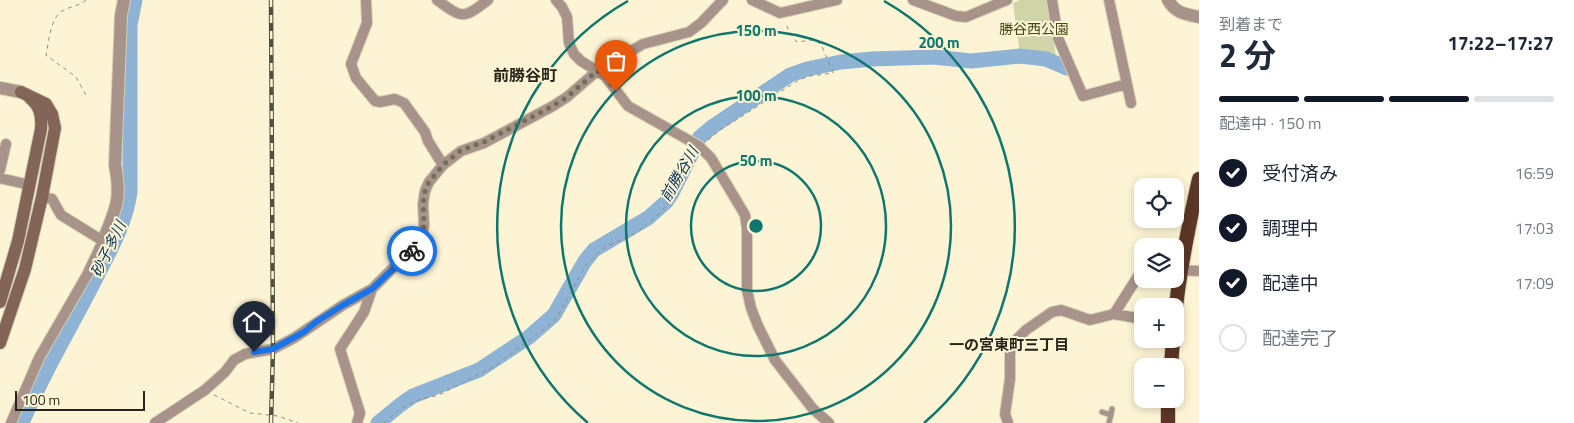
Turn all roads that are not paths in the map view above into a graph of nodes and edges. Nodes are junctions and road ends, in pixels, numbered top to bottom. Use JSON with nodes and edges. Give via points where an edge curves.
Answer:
{"nodes":[{"id":1,"x":124,"y":0,"type":"edge"},
{"id":2,"x":366,"y":0,"type":"edge"},
{"id":3,"x":437,"y":0,"type":"edge"},
{"id":4,"x":488,"y":0,"type":"edge"},
{"id":5,"x":556,"y":0,"type":"edge"},
{"id":6,"x":723,"y":0,"type":"edge"},
{"id":7,"x":752,"y":0,"type":"edge"},
{"id":8,"x":837,"y":0,"type":"edge"},
{"id":9,"x":913,"y":0,"type":"edge"},
{"id":10,"x":1007,"y":0,"type":"edge"},
{"id":11,"x":1052,"y":0,"type":"edge"},
{"id":12,"x":1110,"y":0,"type":"edge"},
{"id":13,"x":1168,"y":0,"type":"edge"},
{"id":14,"x":807,"y":3,"type":"edge"},
{"id":15,"x":1199,"y":17,"type":"edge"},
{"id":16,"x":597,"y":71,"type":"junction"},
{"id":17,"x":1127,"y":84,"type":"junction"},
{"id":18,"x":0,"y":88,"type":"edge"},
{"id":19,"x":21,"y":92,"type":"junction"},
{"id":20,"x":1131,"y":103,"type":"dead end"},
{"id":21,"x":6,"y":144,"type":"dead end"},
{"id":22,"x":443,"y":165,"type":"junction"},
{"id":23,"x":0,"y":170,"type":"edge"},
{"id":24,"x":0,"y":178,"type":"edge"},
{"id":25,"x":1199,"y":179,"type":"edge"},
{"id":26,"x":30,"y":185,"type":"junction"},
{"id":27,"x":42,"y":196,"type":"junction"},
{"id":28,"x":103,"y":241,"type":"junction"},
{"id":29,"x":1184,"y":244,"type":"edge"},
{"id":30,"x":1184,"y":270,"type":"edge"},
{"id":31,"x":1199,"y":271,"type":"edge"},
{"id":32,"x":1134,"y":283,"type":"edge"},
{"id":33,"x":372,"y":289,"type":"junction"},
{"id":34,"x":0,"y":302,"type":"edge"},
{"id":35,"x":1114,"y":314,"type":"junction"},
{"id":36,"x":1134,"y":318,"type":"edge"},
{"id":37,"x":0,"y":343,"type":"edge"},
{"id":38,"x":1168,"y":408,"type":"edge"},
{"id":39,"x":1102,"y":412,"type":"dead end"},
{"id":40,"x":11,"y":423,"type":"edge"},
{"id":41,"x":155,"y":423,"type":"edge"},
{"id":42,"x":357,"y":423,"type":"edge"},
{"id":43,"x":829,"y":423,"type":"edge"},
{"id":44,"x":1008,"y":423,"type":"edge"},
{"id":45,"x":1109,"y":423,"type":"edge"},
{"id":46,"x":1168,"y":423,"type":"edge"}],
"edges":[{"from":1,"to":28,"type":"street","via":[[115,156],[118,202]]},
{"from":2,"to":22,"type":"street","via":[[367,23],[351,64],[352,70],[374,101],[404,103]]},
{"from":3,"to":4,"type":"street","via":[[459,15],[473,11]]},
{"from":5,"to":16,"type":"street","via":[[567,17],[569,43],[574,54]]},
{"from":6,"to":16,"type":"street","via":[[689,32],[643,44]]},
{"from":7,"to":14,"type":"street","via":[[780,14]]},
{"from":8,"to":14,"type":"street"},
{"from":9,"to":10,"type":"street","via":[[966,17]]},
{"from":11,"to":17,"type":"street","via":[[1058,38],[1084,96]]},
{"from":12,"to":17,"type":"street"},
{"from":13,"to":15,"type":"street","via":[[1178,12]]},
{"from":16,"to":22,"type":"street","via":[[553,106],[484,142],[461,150]]},
{"from":16,"to":43,"type":"street","via":[[605,76],[628,106],[689,140],[712,158],[745,215],[747,290],[758,326],[775,360],[808,403]]},
{"from":17,"to":20,"type":"street"},
{"from":18,"to":19,"type":"street"},
{"from":19,"to":26,"type":"main road","via":[[34,102],[41,120]]},
{"from":19,"to":27,"type":"main road","via":[[46,104],[54,120]]},
{"from":21,"to":23,"type":"street"},
{"from":22,"to":33,"type":"street","via":[[425,191],[422,237],[407,258]]},
{"from":24,"to":26,"type":"street"},
{"from":25,"to":29,"type":"highway"},
{"from":26,"to":34,"type":"main road"},
{"from":27,"to":28,"type":"street","via":[[52,199],[61,214]]},
{"from":27,"to":37,"type":"main road","via":[[25,268]]},
{"from":28,"to":40,"type":"street","via":[[39,358]]},
{"from":30,"to":31,"type":"street"},
{"from":32,"to":35,"type":"street"},
{"from":33,"to":41,"type":"street","via":[[273,349],[245,354],[234,360],[205,390]]},
{"from":33,"to":42,"type":"street","via":[[364,312],[340,349],[360,413]]},
{"from":35,"to":36,"type":"street"},
{"from":35,"to":44,"type":"street","via":[[1090,320],[1061,310],[1052,312],[1010,346],[1005,414]]},
{"from":38,"to":46,"type":"highway"},
{"from":39,"to":45,"type":"lane","via":[[1112,412]]}]}
